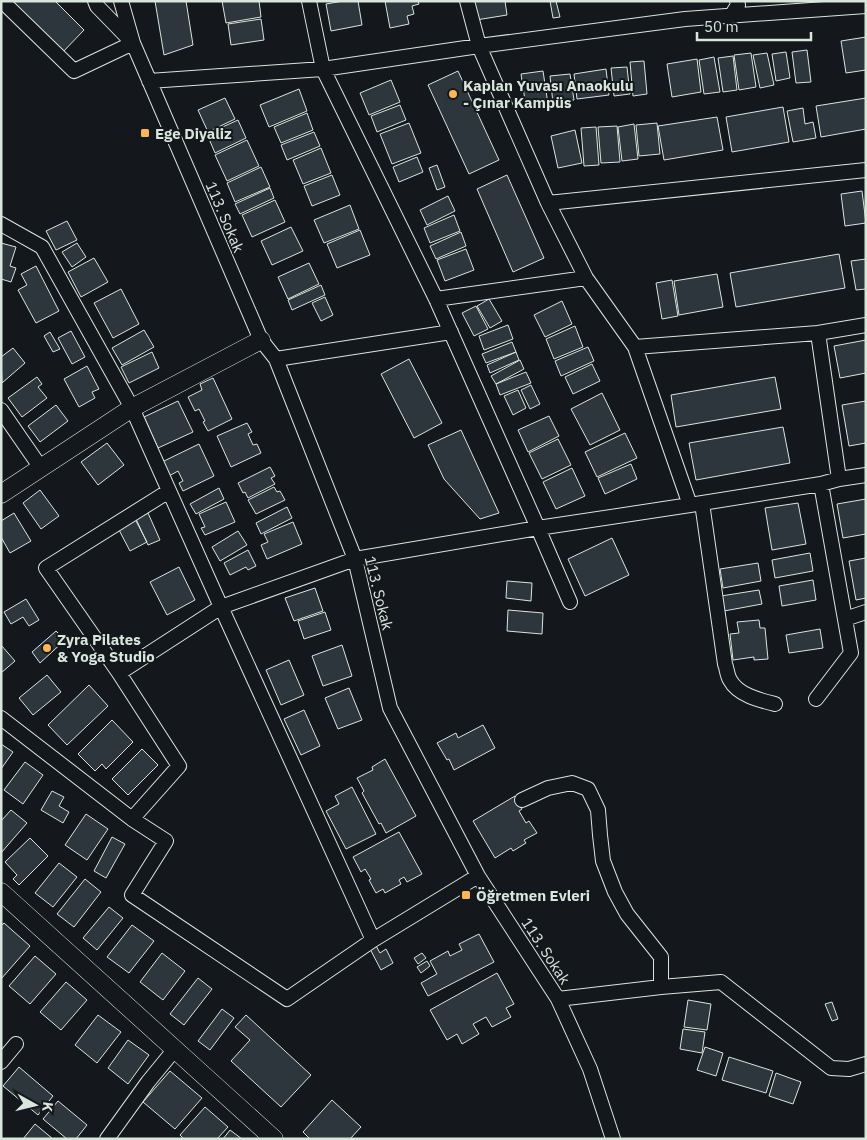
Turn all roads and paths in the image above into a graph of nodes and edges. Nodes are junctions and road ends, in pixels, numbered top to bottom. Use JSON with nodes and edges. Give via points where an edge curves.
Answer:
{"nodes":[{"id":1,"x":2,"y":1,"type":"edge"},
{"id":2,"x":95,"y":1,"type":"edge"},
{"id":3,"x":121,"y":1,"type":"edge"},
{"id":4,"x":308,"y":1,"type":"edge"},
{"id":5,"x":467,"y":1,"type":"edge"},
{"id":6,"x":736,"y":1,"type":"edge"},
{"id":7,"x":866,"y":6,"type":"edge"},
{"id":8,"x":731,"y":16,"type":"junction"},
{"id":9,"x":133,"y":43,"type":"junction"},
{"id":10,"x":479,"y":46,"type":"junction"},
{"id":11,"x":323,"y":69,"type":"junction"},
{"id":12,"x":149,"y":81,"type":"junction"},
{"id":13,"x":866,"y":170,"type":"edge"},
{"id":14,"x":548,"y":203,"type":"junction"},
{"id":15,"x":1,"y":224,"type":"edge"},
{"id":16,"x":586,"y":278,"type":"junction"},
{"id":17,"x":436,"y":299,"type":"junction"},
{"id":18,"x":866,"y":325,"type":"edge"},
{"id":19,"x":451,"y":332,"type":"junction"},
{"id":20,"x":818,"y":333,"type":"junction"},
{"id":21,"x":261,"y":340,"type":"junction"},
{"id":22,"x":635,"y":346,"type":"junction"},
{"id":23,"x":276,"y":359,"type":"junction"},
{"id":24,"x":132,"y":408,"type":"junction"},
{"id":25,"x":1,"y":410,"type":"edge"},
{"id":26,"x":41,"y":468,"type":"junction"},
{"id":27,"x":866,"y":475,"type":"edge"},
{"id":28,"x":839,"y":479,"type":"junction"},
{"id":29,"x":821,"y":484,"type":"junction"},
{"id":30,"x":169,"y":491,"type":"junction"},
{"id":31,"x":1,"y":494,"type":"edge"},
{"id":32,"x":696,"y":504,"type":"junction"},
{"id":33,"x":538,"y":528,"type":"junction"},
{"id":34,"x":355,"y":559,"type":"junction"},
{"id":35,"x":570,"y":602,"type":"dead end"},
{"id":36,"x":221,"y":607,"type":"junction"},
{"id":37,"x":866,"y":612,"type":"edge"},
{"id":38,"x":845,"y":619,"type":"junction"},
{"id":39,"x":119,"y":673,"type":"junction"},
{"id":40,"x":816,"y":699,"type":"dead end"},
{"id":41,"x":775,"y":704,"type":"dead end"},
{"id":42,"x":1,"y":718,"type":"edge"},
{"id":43,"x":522,"y":800,"type":"dead end"},
{"id":44,"x":132,"y":819,"type":"junction"},
{"id":45,"x":478,"y":876,"type":"junction"},
{"id":46,"x":1,"y":892,"type":"edge"},
{"id":47,"x":373,"y":940,"type":"junction"},
{"id":48,"x":661,"y":987,"type":"junction"},
{"id":49,"x":558,"y":999,"type":"junction"},
{"id":50,"x":16,"y":1044,"type":"dead end"},
{"id":51,"x":175,"y":1049,"type":"junction"},
{"id":52,"x":1,"y":1062,"type":"edge"},
{"id":53,"x":866,"y":1064,"type":"edge"},
{"id":54,"x":108,"y":1139,"type":"edge"},
{"id":55,"x":274,"y":1139,"type":"edge"},
{"id":56,"x":613,"y":1139,"type":"edge"}],
"edges":[{"from":1,"to":9,"type":"street","via":[[74,71]]},
{"from":2,"to":9,"type":"street","name":"113. Sokak"},
{"from":3,"to":9,"type":"street","name":"113. Sokak"},
{"from":4,"to":11,"type":"street"},
{"from":5,"to":10,"type":"street"},
{"from":6,"to":8,"type":"street","via":[[738,6]]},
{"from":7,"to":8,"type":"street"},
{"from":8,"to":10,"type":"street"},
{"from":9,"to":12,"type":"street","name":"113. Sokak"},
{"from":10,"to":11,"type":"street"},
{"from":10,"to":14,"type":"street"},
{"from":11,"to":12,"type":"street"},
{"from":11,"to":17,"type":"street"},
{"from":12,"to":21,"type":"street","name":"113. Sokak"},
{"from":13,"to":14,"type":"street"},
{"from":14,"to":16,"type":"street"},
{"from":15,"to":24,"type":"street","via":[[42,247]]},
{"from":16,"to":17,"type":"street"},
{"from":16,"to":22,"type":"street"},
{"from":17,"to":19,"type":"street"},
{"from":18,"to":20,"type":"street"},
{"from":19,"to":23,"type":"street"},
{"from":19,"to":33,"type":"street"},
{"from":20,"to":22,"type":"street"},
{"from":20,"to":28,"type":"street"},
{"from":21,"to":23,"type":"street","name":"113. Sokak"},
{"from":21,"to":24,"type":"street"},
{"from":22,"to":32,"type":"street"},
{"from":23,"to":34,"type":"street","name":"113. Sokak"},
{"from":24,"to":26,"type":"street"},
{"from":24,"to":30,"type":"street"},
{"from":25,"to":26,"type":"street"},
{"from":26,"to":31,"type":"street"},
{"from":27,"to":28,"type":"street"},
{"from":28,"to":29,"type":"street"},
{"from":29,"to":32,"type":"street"},
{"from":29,"to":38,"type":"street"},
{"from":30,"to":36,"type":"street"},
{"from":30,"to":39,"type":"street","via":[[46,568]]},
{"from":32,"to":33,"type":"street"},
{"from":32,"to":41,"type":"street","via":[[730,680],[739,691]]},
{"from":33,"to":34,"type":"street"},
{"from":33,"to":35,"type":"street"},
{"from":34,"to":36,"type":"street"},
{"from":34,"to":45,"type":"street","name":"113. Sokak","via":[[390,708]]},
{"from":36,"to":39,"type":"street"},
{"from":36,"to":47,"type":"street"},
{"from":37,"to":38,"type":"street"},
{"from":38,"to":40,"type":"street","via":[[851,653]]},
{"from":39,"to":44,"type":"street","via":[[179,766]]},
{"from":42,"to":44,"type":"street"},
{"from":43,"to":48,"type":"street","via":[[548,788],[572,783],[588,789],[598,810],[603,861],[628,914],[661,957]]},
{"from":44,"to":47,"type":"street","via":[[166,841],[132,895],[287,998]]},
{"from":45,"to":47,"type":"street"},
{"from":45,"to":49,"type":"street","name":"113. Sokak"},
{"from":46,"to":51,"type":"street"},
{"from":48,"to":49,"type":"street"},
{"from":48,"to":53,"type":"street","via":[[721,982],[831,1068],[849,1069]]},
{"from":49,"to":56,"type":"street","name":"113. Sokak","via":[[590,1069]]},
{"from":50,"to":52,"type":"street"},
{"from":51,"to":54,"type":"street"},
{"from":51,"to":55,"type":"street"}]}
